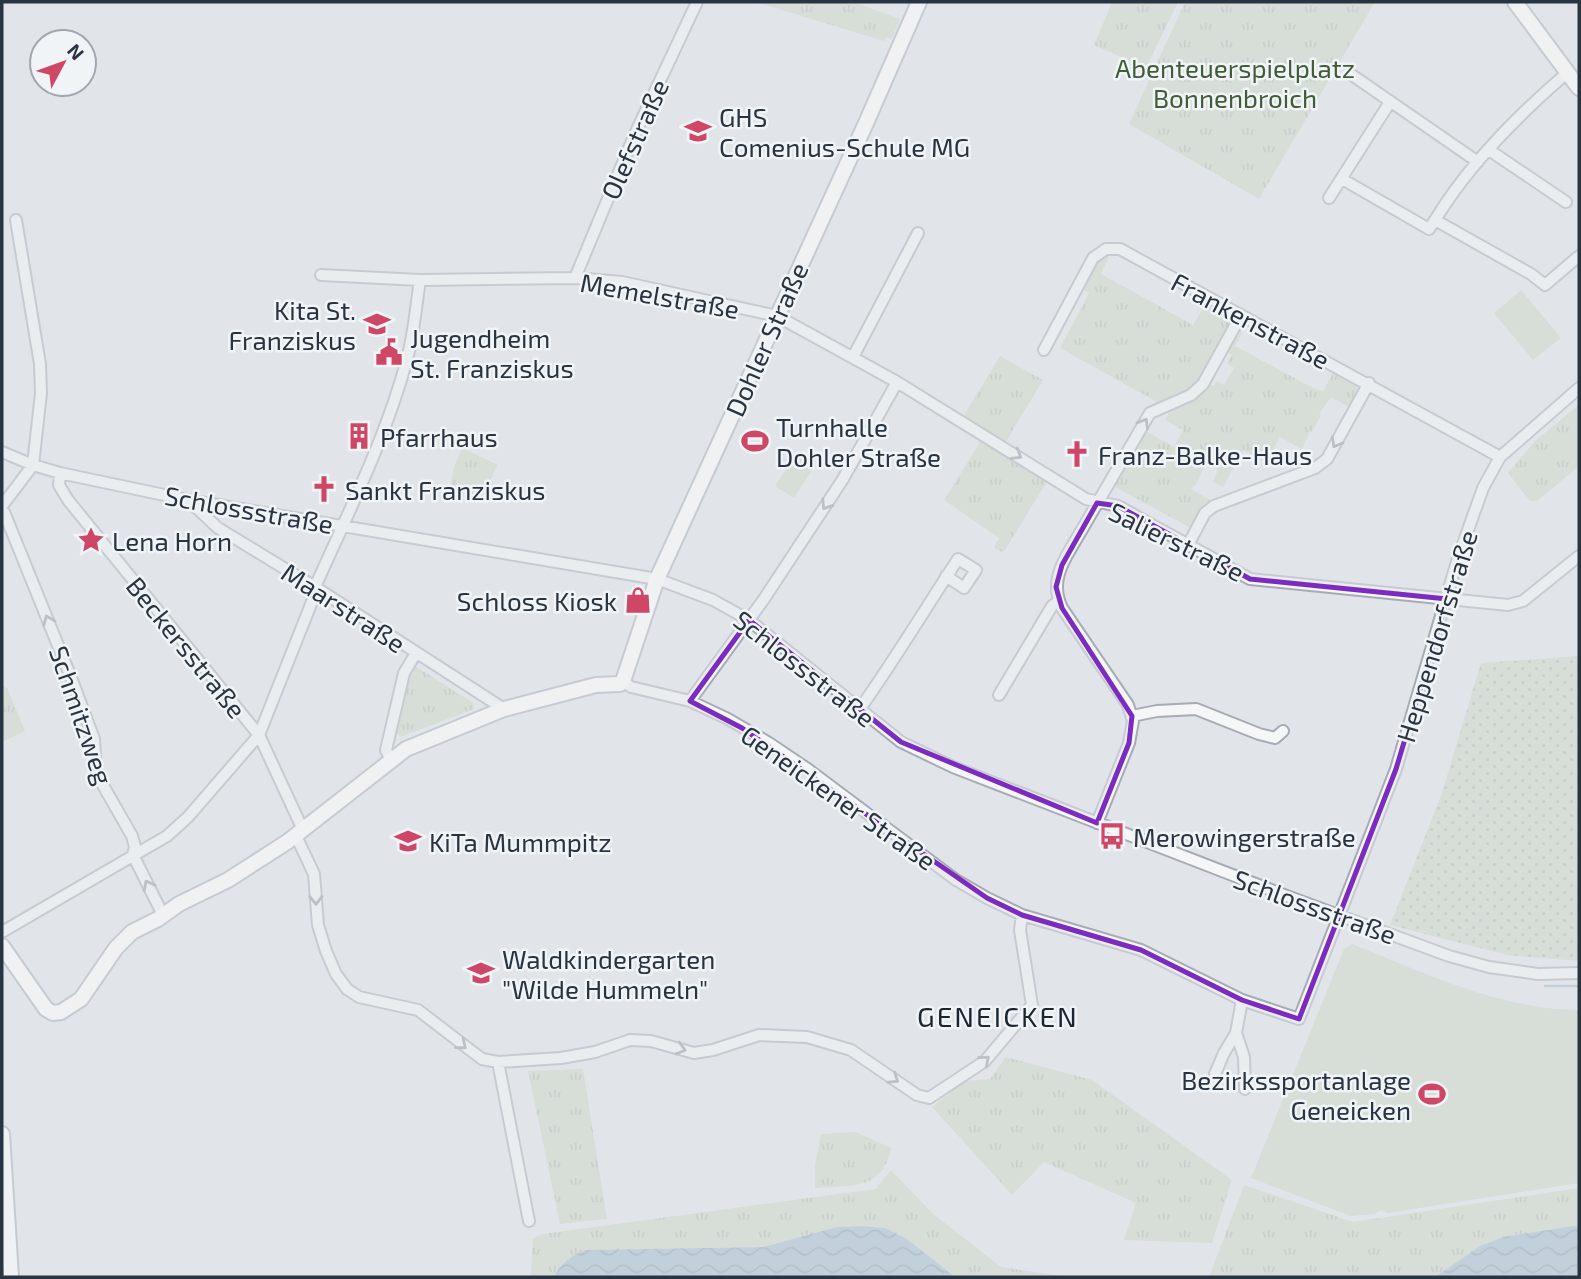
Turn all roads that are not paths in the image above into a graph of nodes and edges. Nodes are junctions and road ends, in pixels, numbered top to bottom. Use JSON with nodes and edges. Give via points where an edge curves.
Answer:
{"nodes":[{"id":1,"x":697,"y":2,"type":"edge"},
{"id":2,"x":919,"y":2,"type":"edge"},
{"id":3,"x":1515,"y":2,"type":"edge"},
{"id":4,"x":1352,"y":75,"type":"dead end"},
{"id":5,"x":1575,"y":81,"type":"edge"},
{"id":6,"x":1390,"y":102,"type":"junction"},
{"id":7,"x":1489,"y":150,"type":"junction"},
{"id":8,"x":1478,"y":162,"type":"junction"},
{"id":9,"x":1342,"y":179,"type":"junction"},
{"id":10,"x":1329,"y":198,"type":"dead end"},
{"id":11,"x":1566,"y":202,"type":"dead end"},
{"id":12,"x":16,"y":220,"type":"dead end"},
{"id":13,"x":1435,"y":220,"type":"junction"},
{"id":14,"x":918,"y":233,"type":"dead end"},
{"id":15,"x":1579,"y":256,"type":"edge"},
{"id":16,"x":321,"y":275,"type":"dead end"},
{"id":17,"x":575,"y":278,"type":"junction"},
{"id":18,"x":420,"y":280,"type":"junction"},
{"id":19,"x":777,"y":316,"type":"junction"},
{"id":20,"x":1241,"y":316,"type":"junction"},
{"id":21,"x":1044,"y":350,"type":"dead end"},
{"id":22,"x":853,"y":357,"type":"junction"},
{"id":23,"x":897,"y":382,"type":"junction"},
{"id":24,"x":1369,"y":383,"type":"junction"},
{"id":25,"x":1579,"y":388,"type":"edge"},
{"id":26,"x":2,"y":452,"type":"edge"},
{"id":27,"x":1500,"y":457,"type":"junction"},
{"id":28,"x":33,"y":465,"type":"junction"},
{"id":29,"x":60,"y":473,"type":"junction"},
{"id":30,"x":188,"y":500,"type":"junction"},
{"id":31,"x":1097,"y":503,"type":"junction"},
{"id":32,"x":3,"y":510,"type":"edge"},
{"id":33,"x":345,"y":526,"type":"junction"},
{"id":34,"x":1188,"y":545,"type":"junction"},
{"id":35,"x":1579,"y":556,"type":"edge"},
{"id":36,"x":946,"y":576,"type":"dead end"},
{"id":37,"x":657,"y":579,"type":"junction"},
{"id":38,"x":316,"y":588,"type":"junction"},
{"id":39,"x":1447,"y":599,"type":"junction"},
{"id":40,"x":1059,"y":601,"type":"junction"},
{"id":41,"x":749,"y":620,"type":"junction"},
{"id":42,"x":416,"y":653,"type":"junction"},
{"id":43,"x":623,"y":681,"type":"junction"},
{"id":44,"x":999,"y":695,"type":"dead end"},
{"id":45,"x":690,"y":701,"type":"junction"},
{"id":46,"x":504,"y":709,"type":"junction"},
{"id":47,"x":859,"y":710,"type":"junction"},
{"id":48,"x":1132,"y":716,"type":"junction"},
{"id":49,"x":1283,"y":731,"type":"dead end"},
{"id":50,"x":260,"y":735,"type":"junction"},
{"id":51,"x":391,"y":760,"type":"junction"},
{"id":52,"x":1097,"y":823,"type":"junction"},
{"id":53,"x":300,"y":833,"type":"junction"},
{"id":54,"x":133,"y":855,"type":"junction"},
{"id":55,"x":163,"y":915,"type":"junction"},
{"id":56,"x":1022,"y":915,"type":"junction"},
{"id":57,"x":1340,"y":916,"type":"junction"},
{"id":58,"x":2,"y":932,"type":"edge"},
{"id":59,"x":2,"y":946,"type":"edge"},
{"id":60,"x":18,"y":969,"type":"junction"},
{"id":61,"x":2,"y":974,"type":"edge"},
{"id":62,"x":1579,"y":974,"type":"edge"},
{"id":63,"x":1242,"y":1000,"type":"junction"},
{"id":64,"x":1236,"y":1033,"type":"junction"},
{"id":65,"x":498,"y":1062,"type":"junction"},
{"id":66,"x":1215,"y":1074,"type":"dead end"},
{"id":67,"x":1245,"y":1089,"type":"dead end"},
{"id":68,"x":2,"y":1133,"type":"edge"},
{"id":69,"x":4,"y":1196,"type":"edge"},
{"id":70,"x":529,"y":1221,"type":"dead end"},
{"id":71,"x":11,"y":1277,"type":"edge"}],
"edges":[{"from":1,"to":17,"type":"street","name":"Olefstraße"},
{"from":2,"to":19,"type":"main road","name":"Dohler Straße"},
{"from":3,"to":5,"type":"main road"},
{"from":4,"to":6,"type":"street"},
{"from":5,"to":7,"type":"street","via":[[1537,98]]},
{"from":6,"to":8,"type":"street"},
{"from":6,"to":9,"type":"street"},
{"from":7,"to":8,"type":"street"},
{"from":7,"to":11,"type":"street"},
{"from":8,"to":13,"type":"street"},
{"from":9,"to":10,"type":"street"},
{"from":9,"to":13,"type":"street","via":[[1429,229]]},
{"from":12,"to":28,"type":"street","via":[[40,364]]},
{"from":13,"to":15,"type":"street","via":[[1545,285]]},
{"from":14,"to":22,"type":"street"},
{"from":16,"to":18,"type":"street","name":"Memelstraße"},
{"from":17,"to":18,"type":"street","name":"Memelstraße"},
{"from":17,"to":19,"type":"street","name":"Memelstraße","via":[[622,282]]},
{"from":18,"to":33,"type":"street","via":[[407,361]]},
{"from":19,"to":22,"type":"street","name":"Memelstraße"},
{"from":19,"to":37,"type":"main road","name":"Dohler Straße"},
{"from":20,"to":21,"type":"street","name":"Frankenstraße","via":[[1120,249],[1106,248],[1093,258]]},
{"from":20,"to":24,"type":"street","name":"Frankenstraße"},
{"from":31,"to":20,"type":"street","one_way":true,"via":[[1150,413],[1191,395],[1202,384]]},
{"from":22,"to":23,"type":"street","name":"Memelstraße"},
{"from":23,"to":31,"type":"street","name":"Salierstraße","one_way":true},
{"from":23,"to":41,"type":"street","one_way":true,"via":[[843,479]]},
{"from":24,"to":27,"type":"street","name":"Frankenstraße"},
{"from":24,"to":34,"type":"street","one_way":true,"via":[[1327,459],[1306,472],[1214,506],[1205,513]]},
{"from":25,"to":27,"type":"street","name":"Heppendorfstraße"},
{"from":26,"to":28,"type":"street","name":"Schlossstraße"},
{"from":27,"to":39,"type":"street","name":"Heppendorfstraße","via":[[1473,514]]},
{"from":28,"to":29,"type":"street","name":"Schlossstraße"},
{"from":28,"to":32,"type":"street"},
{"from":29,"to":30,"type":"street","name":"Schlossstraße"},
{"from":29,"to":50,"type":"street","name":"Beckersstraße","via":[[68,500]]},
{"from":30,"to":33,"type":"street","name":"Schlossstraße"},
{"from":30,"to":38,"type":"street","name":"Maarstraße","via":[[218,528]]},
{"from":31,"to":34,"type":"street","name":"Salierstraße","via":[[1118,506]]},
{"from":31,"to":40,"type":"street","via":[[1062,565],[1057,580]]},
{"from":54,"to":32,"type":"street","name":"Schmitzweg","one_way":true,"via":[[132,836],[96,772],[93,739]]},
{"from":33,"to":37,"type":"street","name":"Schlossstraße"},
{"from":33,"to":38,"type":"street"},
{"from":34,"to":39,"type":"street","name":"Salierstraße","via":[[1250,579]]},
{"from":35,"to":39,"type":"street","name":"Salierstraße","via":[[1516,604]]},
{"from":36,"to":47,"type":"street"},
{"from":37,"to":41,"type":"street","name":"Schlossstraße","via":[[713,600]]},
{"from":37,"to":43,"type":"main road","name":"Dohler Straße"},
{"from":38,"to":42,"type":"street","name":"Maarstraße"},
{"from":38,"to":50,"type":"street"},
{"from":39,"to":57,"type":"street","name":"Heppendorfstraße","via":[[1396,769]]},
{"from":40,"to":44,"type":"street"},
{"from":40,"to":48,"type":"street"},
{"from":41,"to":45,"type":"street"},
{"from":41,"to":47,"type":"street","name":"Schlossstraße"},
{"from":42,"to":46,"type":"street","name":"Maarstraße"},
{"from":42,"to":51,"type":"street","via":[[404,673],[386,750]]},
{"from":43,"to":45,"type":"street","name":"Geneickener Straße"},
{"from":43,"to":46,"type":"main road","name":"Geneickener Straße"},
{"from":45,"to":56,"type":"street","name":"Geneickener Straße","via":[[769,743],[956,880]]},
{"from":46,"to":51,"type":"main road","name":"Geneickener Straße","via":[[421,741]]},
{"from":47,"to":52,"type":"street","name":"Schlossstraße","via":[[901,742],[926,754]]},
{"from":48,"to":49,"type":"street","via":[[1196,709],[1275,738]]},
{"from":48,"to":52,"type":"street","via":[[1129,743]]},
{"from":50,"to":53,"type":"street","name":"Beckersstraße"},
{"from":50,"to":54,"type":"street","via":[[188,817],[167,836]]},
{"from":51,"to":53,"type":"main road","name":"Geneickener Straße"},
{"from":52,"to":57,"type":"street","name":"Schlossstraße"},
{"from":53,"to":55,"type":"main road","name":"Geneickener Straße"},
{"from":53,"to":65,"type":"street","name":"Beckersstraße","one_way":true,"via":[[314,874],[318,925],[336,974],[347,989],[359,997],[418,1010],[468,1050]]},
{"from":55,"to":54,"type":"street","name":"Schmitzweg","one_way":true},
{"from":54,"to":58,"type":"street"},
{"from":55,"to":60,"type":"main road","name":"Geneickener Straße","via":[[132,932],[81,999],[61,1013],[46,1009]]},
{"from":56,"to":63,"type":"street","name":"Geneickener Straße","via":[[1141,950]]},
{"from":65,"to":56,"type":"street","one_way":true,"via":[[561,1058],[630,1040],[694,1053],[759,1035],[807,1037],[851,1050],[917,1095],[929,1098],[985,1061],[1032,1005],[1020,930]]},
{"from":57,"to":62,"type":"street","name":"Schlossstraße","via":[[1489,967]]},
{"from":57,"to":63,"type":"street","name":"Geneickener Straße","via":[[1299,1019]]},
{"from":59,"to":60,"type":"main road","name":"Geneickener Straße"},
{"from":60,"to":61,"type":"main road"},
{"from":63,"to":64,"type":"street"},
{"from":64,"to":66,"type":"street"},
{"from":64,"to":67,"type":"street","via":[[1244,1057]]},
{"from":65,"to":70,"type":"street"},
{"from":68,"to":69,"type":"main road"},
{"from":69,"to":71,"type":"main road"}]}
